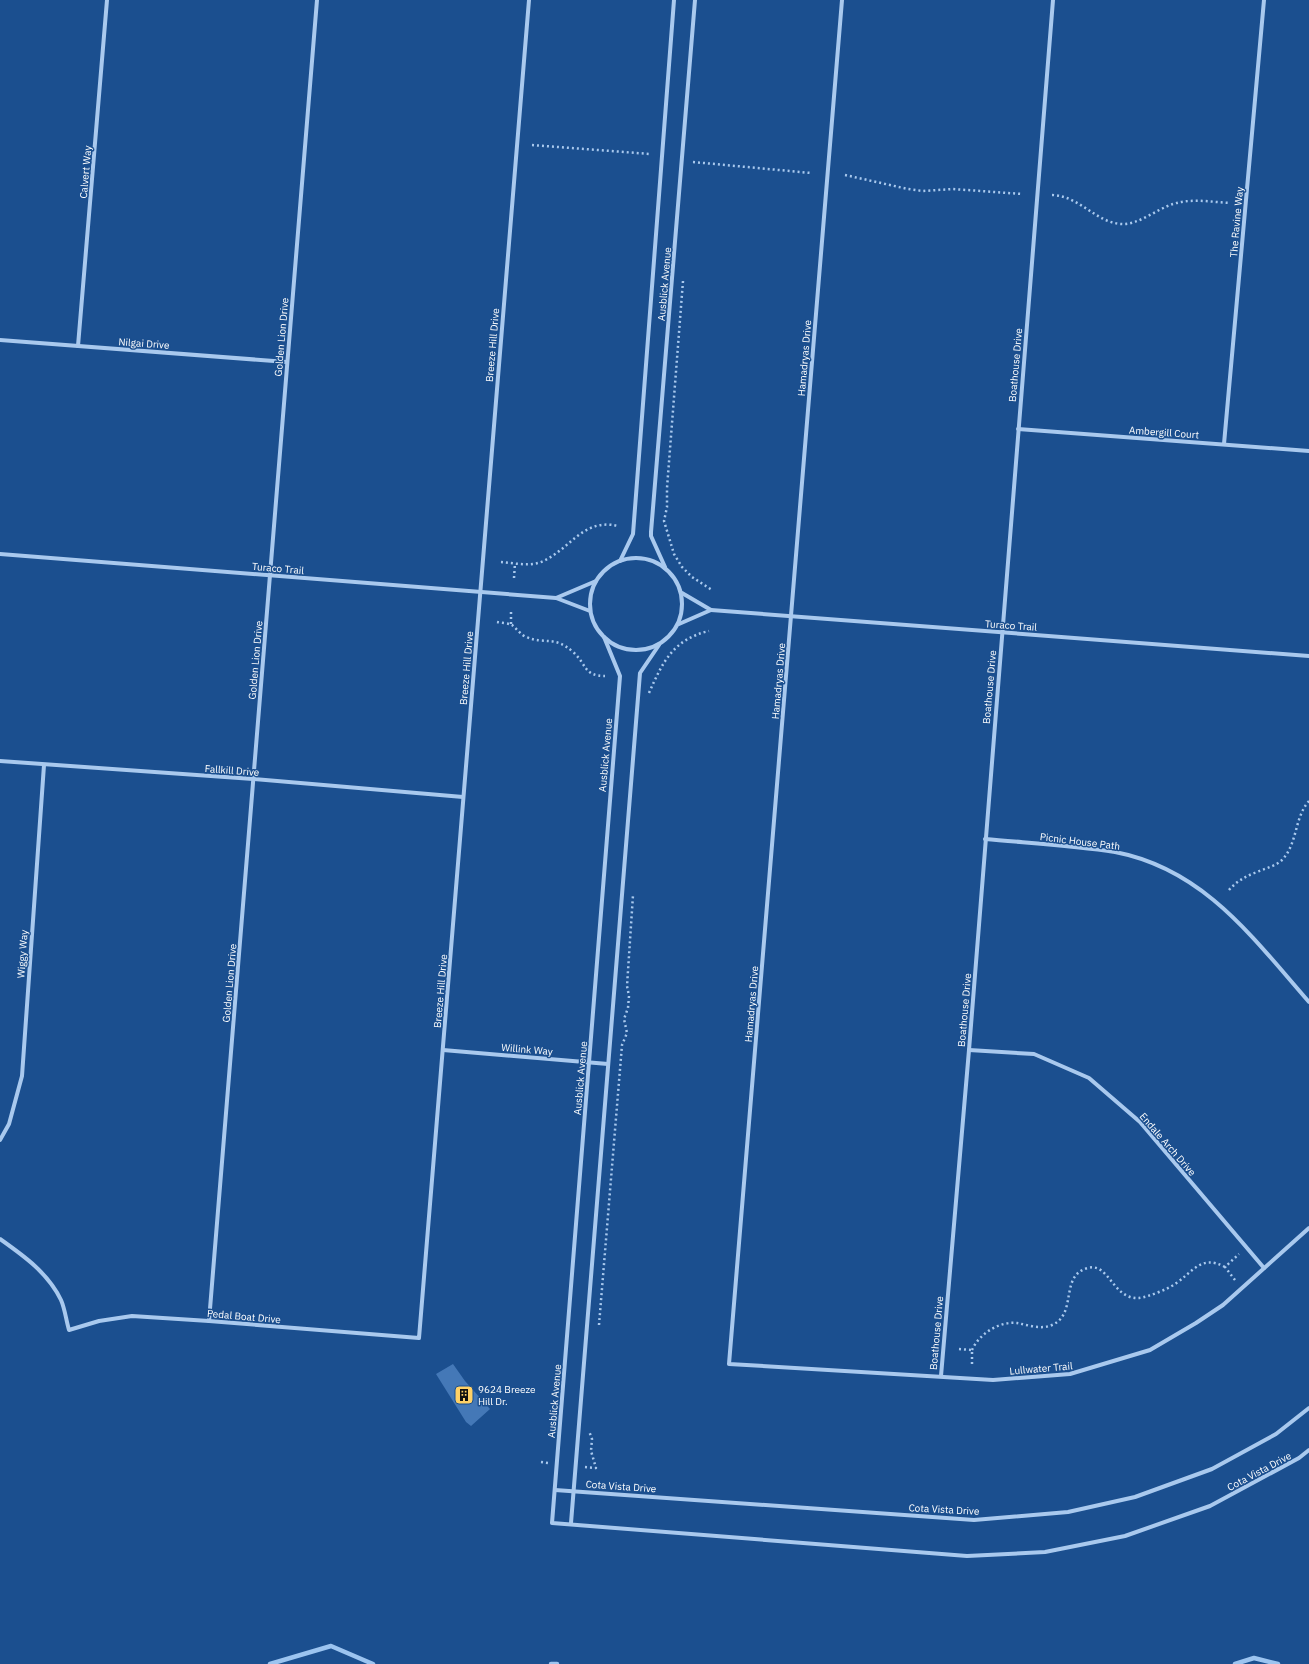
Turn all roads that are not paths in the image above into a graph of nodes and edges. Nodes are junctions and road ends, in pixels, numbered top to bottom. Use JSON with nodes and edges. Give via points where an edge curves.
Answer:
{"nodes":[{"id":1,"x":107,"y":0,"type":"edge"},
{"id":2,"x":318,"y":0,"type":"edge"},
{"id":3,"x":529,"y":0,"type":"edge"},
{"id":4,"x":674,"y":0,"type":"edge"},
{"id":5,"x":695,"y":0,"type":"edge"},
{"id":6,"x":842,"y":0,"type":"edge"},
{"id":7,"x":1052,"y":0,"type":"edge"},
{"id":8,"x":1264,"y":0,"type":"edge"},
{"id":9,"x":0,"y":340,"type":"edge"},
{"id":10,"x":78,"y":346,"type":"junction"},
{"id":11,"x":287,"y":362,"type":"junction"},
{"id":12,"x":1018,"y":428,"type":"junction"},
{"id":13,"x":1224,"y":444,"type":"junction"},
{"id":14,"x":1309,"y":451,"type":"edge"},
{"id":15,"x":0,"y":554,"type":"edge"},
{"id":16,"x":620,"y":561,"type":"junction"},
{"id":17,"x":665,"y":567,"type":"junction"},
{"id":18,"x":270,"y":576,"type":"junction"},
{"id":19,"x":596,"y":581,"type":"junction"},
{"id":20,"x":480,"y":592,"type":"junction"},
{"id":21,"x":682,"y":593,"type":"junction"},
{"id":22,"x":556,"y":598,"type":"junction"},
{"id":23,"x":711,"y":610,"type":"junction"},
{"id":24,"x":590,"y":611,"type":"junction"},
{"id":25,"x":791,"y":616,"type":"junction"},
{"id":26,"x":679,"y":624,"type":"junction"},
{"id":27,"x":1002,"y":633,"type":"junction"},
{"id":28,"x":604,"y":637,"type":"junction"},
{"id":29,"x":659,"y":645,"type":"junction"},
{"id":30,"x":1309,"y":656,"type":"edge"},
{"id":31,"x":0,"y":762,"type":"edge"},
{"id":32,"x":44,"y":765,"type":"junction"},
{"id":33,"x":253,"y":779,"type":"junction"},
{"id":34,"x":463,"y":797,"type":"junction"},
{"id":35,"x":985,"y":839,"type":"junction"},
{"id":36,"x":1309,"y":1002,"type":"edge"},
{"id":37,"x":444,"y":1050,"type":"junction"},
{"id":38,"x":969,"y":1050,"type":"junction"},
{"id":39,"x":589,"y":1062,"type":"junction"},
{"id":40,"x":608,"y":1064,"type":"junction"},
{"id":41,"x":0,"y":1140,"type":"edge"},
{"id":42,"x":1309,"y":1228,"type":"edge"},
{"id":43,"x":0,"y":1239,"type":"edge"},
{"id":44,"x":1264,"y":1268,"type":"junction"},
{"id":45,"x":209,"y":1321,"type":"junction"},
{"id":46,"x":419,"y":1338,"type":"joint"},
{"id":47,"x":729,"y":1364,"type":"joint"},
{"id":48,"x":941,"y":1376,"type":"junction"},
{"id":49,"x":1309,"y":1408,"type":"edge"},
{"id":50,"x":1309,"y":1450,"type":"edge"},
{"id":51,"x":555,"y":1490,"type":"junction"},
{"id":52,"x":574,"y":1491,"type":"junction"},
{"id":53,"x":552,"y":1523,"type":"joint"},
{"id":54,"x":571,"y":1523,"type":"junction"}],
"edges":[{"from":1,"to":10,"type":"street","name":"Calvert Way"},
{"from":2,"to":11,"type":"street","name":"Golden Lion Drive"},
{"from":3,"to":20,"type":"street","name":"Breeze Hill Drive"},
{"from":4,"to":16,"type":"street","name":"Ausblick Avenue","via":[[632,534]]},
{"from":5,"to":17,"type":"street","name":"Ausblick Avenue","via":[[651,532]]},
{"from":6,"to":25,"type":"street","name":"Hamadryas Drive"},
{"from":7,"to":12,"type":"street","name":"Boathouse Drive"},
{"from":8,"to":13,"type":"street","name":"The Ravine Way"},
{"from":9,"to":10,"type":"street","name":"Nilgai Drive"},
{"from":10,"to":11,"type":"street","name":"Nilgai Drive"},
{"from":11,"to":18,"type":"street","name":"Golden Lion Drive"},
{"from":12,"to":13,"type":"street","name":"Ambergill Court"},
{"from":12,"to":27,"type":"street","name":"Boathouse Drive"},
{"from":13,"to":14,"type":"street","name":"Ambergill Court"},
{"from":15,"to":18,"type":"street","name":"Turaco Trail"},
{"from":16,"to":17,"type":"street","via":[[635,558],[651,560]]},
{"from":16,"to":19,"type":"street","via":[[606,569]]},
{"from":17,"to":21,"type":"street"},
{"from":18,"to":20,"type":"street","name":"Turaco Trail"},
{"from":18,"to":33,"type":"street","name":"Golden Lion Drive"},
{"from":19,"to":22,"type":"street","name":"Turaco Trail"},
{"from":19,"to":24,"type":"street"},
{"from":20,"to":22,"type":"street","name":"Turaco Trail"},
{"from":20,"to":34,"type":"street","name":"Breeze Hill Drive"},
{"from":21,"to":23,"type":"street","name":"Turaco Trail"},
{"from":21,"to":26,"type":"street","via":[[683,609]]},
{"from":22,"to":24,"type":"street","name":"Turaco Trail"},
{"from":23,"to":25,"type":"street","name":"Turaco Trail"},
{"from":23,"to":26,"type":"street","name":"Turaco Trail"},
{"from":24,"to":28,"type":"street","via":[[595,625]]},
{"from":25,"to":27,"type":"street","name":"Turaco Trail"},
{"from":25,"to":47,"type":"street","name":"Hamadryas Drive"},
{"from":26,"to":29,"type":"street","via":[[671,636]]},
{"from":27,"to":30,"type":"street","name":"Turaco Trail"},
{"from":27,"to":35,"type":"street","name":"Boathouse Drive"},
{"from":28,"to":29,"type":"street","via":[[616,646],[630,651],[645,650]]},
{"from":28,"to":39,"type":"street","name":"Ausblick Avenue","via":[[620,676]]},
{"from":29,"to":40,"type":"street","via":[[640,672]]},
{"from":31,"to":32,"type":"street","name":"Fallkill Drive"},
{"from":32,"to":33,"type":"street","name":"Fallkill Drive"},
{"from":32,"to":41,"type":"street","name":"Wiggy Way","via":[[22,1076],[9,1124]]},
{"from":33,"to":34,"type":"street","name":"Fallkill Drive"},
{"from":33,"to":45,"type":"street","name":"Golden Lion Drive"},
{"from":34,"to":37,"type":"street","name":"Breeze Hill Drive"},
{"from":35,"to":36,"type":"street","name":"Picnic House Path","via":[[1116,852],[1145,860],[1173,872],[1199,887],[1239,922]]},
{"from":35,"to":38,"type":"street","name":"Boathouse Drive"},
{"from":37,"to":39,"type":"street","name":"Willink Way"},
{"from":37,"to":46,"type":"street","name":"Breeze Hill Drive"},
{"from":38,"to":44,"type":"street","name":"Endale Arch Drive","via":[[1034,1054],[1089,1078],[1140,1122]]},
{"from":38,"to":48,"type":"street","name":"Boathouse Drive"},
{"from":39,"to":40,"type":"street","name":"Willink Way"},
{"from":39,"to":51,"type":"street","name":"Ausblick Avenue"},
{"from":40,"to":52,"type":"street"},
{"from":42,"to":44,"type":"street","name":"Lullwater Trail"},
{"from":43,"to":45,"type":"street","name":"Pedal Boat Drive","via":[[31,1261],[49,1282],[61,1300],[69,1330],[99,1321],[132,1316]]},
{"from":44,"to":48,"type":"street","name":"Lullwater Trail","via":[[1223,1305],[1196,1324],[1150,1350],[1070,1374],[993,1380]]},
{"from":45,"to":46,"type":"street","name":"Pedal Boat Drive"},
{"from":47,"to":48,"type":"street","name":"Lullwater Trail"},
{"from":49,"to":52,"type":"street","name":"Cota Vista Drive","via":[[1276,1434],[1212,1469],[1135,1497],[1068,1512],[974,1520]]},
{"from":50,"to":54,"type":"street","name":"Cota Vista Drive","via":[[1299,1458],[1210,1506],[1125,1536],[1045,1552],[967,1556]]},
{"from":51,"to":52,"type":"street","name":"Cota Vista Drive"},
{"from":51,"to":53,"type":"street","name":"Ausblick Avenue"},
{"from":52,"to":54,"type":"street"},
{"from":53,"to":54,"type":"street","name":"Cota Vista Drive"}]}
